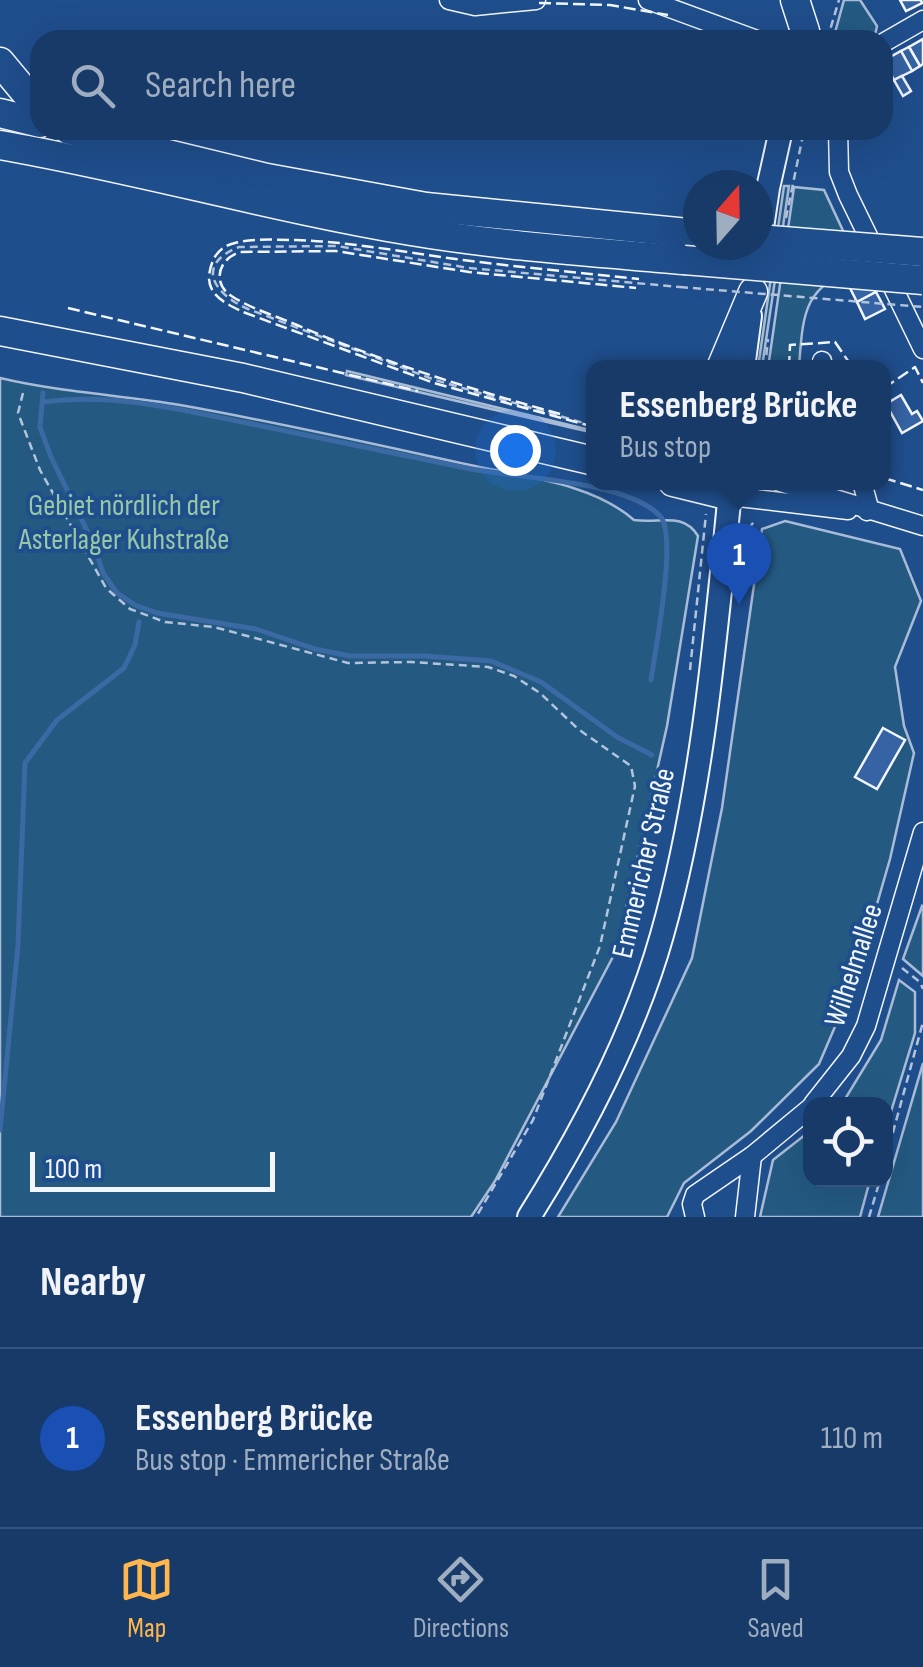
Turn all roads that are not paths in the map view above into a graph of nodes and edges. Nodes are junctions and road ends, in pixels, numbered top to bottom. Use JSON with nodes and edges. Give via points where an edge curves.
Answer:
{"nodes":[{"id":1,"x":450,"y":0,"type":"edge"},
{"id":2,"x":536,"y":0,"type":"edge"},
{"id":3,"x":648,"y":0,"type":"edge"},
{"id":4,"x":794,"y":0,"type":"edge"},
{"id":5,"x":815,"y":0,"type":"edge"},
{"id":6,"x":923,"y":20,"type":"edge"},
{"id":7,"x":730,"y":30,"type":"edge"},
{"id":8,"x":809,"y":30,"type":"edge"},
{"id":9,"x":813,"y":30,"type":"edge"},
{"id":10,"x":893,"y":37,"type":"edge"},
{"id":11,"x":0,"y":62,"type":"edge"},
{"id":12,"x":30,"y":98,"type":"edge"},
{"id":13,"x":0,"y":112,"type":"edge"},
{"id":14,"x":30,"y":120,"type":"edge"},
{"id":15,"x":0,"y":134,"type":"edge"},
{"id":16,"x":109,"y":140,"type":"edge"},
{"id":17,"x":779,"y":140,"type":"edge"},
{"id":18,"x":838,"y":140,"type":"edge"},
{"id":19,"x":0,"y":145,"type":"edge"},
{"id":20,"x":304,"y":210,"type":"junction"},
{"id":21,"x":773,"y":239,"type":"edge"},
{"id":22,"x":683,"y":252,"type":"edge"},
{"id":23,"x":923,"y":252,"type":"edge"},
{"id":24,"x":683,"y":253,"type":"edge"},
{"id":25,"x":747,"y":260,"type":"edge"},
{"id":26,"x":923,"y":280,"type":"edge"},
{"id":27,"x":753,"y":292,"type":"junction"},
{"id":28,"x":0,"y":318,"type":"edge"},
{"id":29,"x":0,"y":331,"type":"edge"},
{"id":30,"x":923,"y":350,"type":"edge"},
{"id":31,"x":724,"y":360,"type":"edge"},
{"id":32,"x":745,"y":360,"type":"edge"},
{"id":33,"x":586,"y":444,"type":"edge"},
{"id":34,"x":586,"y":459,"type":"edge"},
{"id":35,"x":723,"y":490,"type":"edge"},
{"id":36,"x":805,"y":490,"type":"edge"},
{"id":37,"x":864,"y":490,"type":"edge"},
{"id":38,"x":867,"y":510,"type":"junction"},
{"id":39,"x":923,"y":526,"type":"edge"},
{"id":40,"x":923,"y":832,"type":"edge"},
{"id":41,"x":819,"y":1097,"type":"edge"},
{"id":42,"x":803,"y":1114,"type":"edge"},
{"id":43,"x":752,"y":1156,"type":"junction"},
{"id":44,"x":528,"y":1217,"type":"edge"},
{"id":45,"x":695,"y":1217,"type":"edge"},
{"id":46,"x":745,"y":1217,"type":"edge"}],
"edges":[{"from":1,"to":2,"type":"street","via":[[475,6]]},
{"from":3,"to":7,"type":"street"},
{"from":4,"to":8,"type":"highway"},
{"from":5,"to":9,"type":"main road"},
{"from":6,"to":10,"type":"street"},
{"from":11,"to":12,"type":"highway"},
{"from":13,"to":14,"type":"highway"},
{"from":15,"to":20,"type":"highway"},
{"from":16,"to":22,"type":"highway","via":[[267,178]]},
{"from":17,"to":27,"type":"main road"},
{"from":18,"to":30,"type":"street","via":[[848,196]]},
{"from":19,"to":20,"type":"highway"},
{"from":20,"to":24,"type":"highway","via":[[481,241]]},
{"from":21,"to":23,"type":"highway","bridge":true},
{"from":25,"to":26,"type":"highway","bridge":true},
{"from":27,"to":31,"type":"highway"},
{"from":27,"to":32,"type":"main road"},
{"from":28,"to":33,"type":"highway"},
{"from":29,"to":34,"type":"highway","via":[[244,378]]},
{"from":35,"to":38,"type":"street","via":[[810,508]]},
{"from":35,"to":44,"type":"main road","name":"Emmericher Straße","via":[[704,717],[662,938],[627,1032]]},
{"from":36,"to":38,"type":"street"},
{"from":37,"to":38,"type":"street"},
{"from":38,"to":39,"type":"street"},
{"from":40,"to":41,"type":"street","name":"Wilhelmallee","via":[[866,1026]]},
{"from":42,"to":43,"type":"street","name":"Wilhelmallee"},
{"from":43,"to":45,"type":"street","name":"Wilhelmallee","via":[[696,1194]]},
{"from":43,"to":46,"type":"street"}]}
